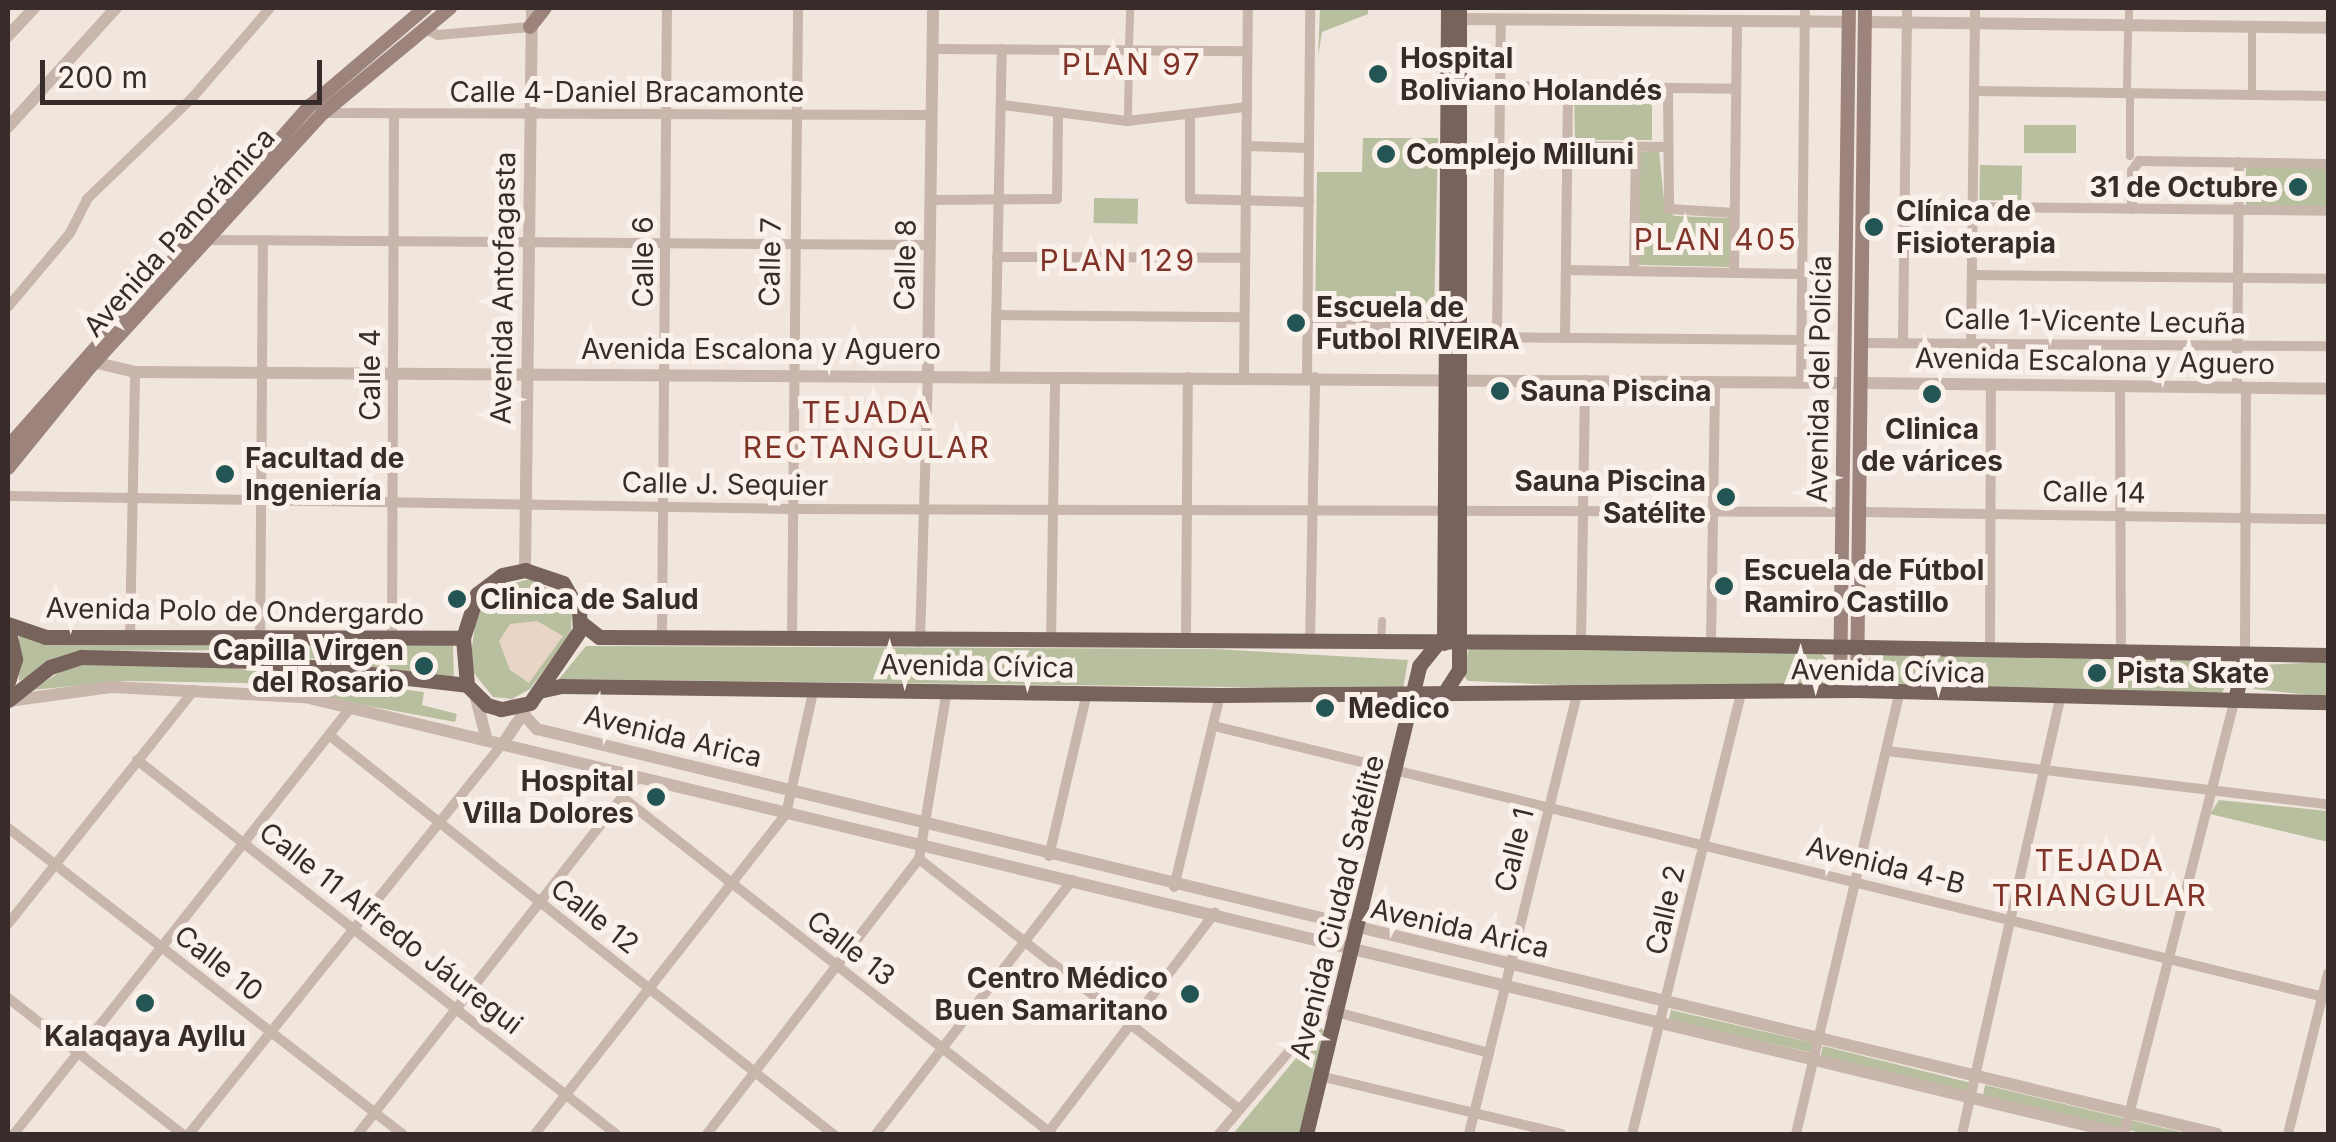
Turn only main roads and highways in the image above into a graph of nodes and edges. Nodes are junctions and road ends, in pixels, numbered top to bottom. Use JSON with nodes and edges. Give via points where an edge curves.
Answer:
{"nodes":[{"id":1,"x":425,"y":8,"type":"edge"},
{"id":2,"x":450,"y":8,"type":"edge"},
{"id":3,"x":545,"y":8,"type":"edge"},
{"id":4,"x":1453,"y":13,"type":"edge"},
{"id":5,"x":1848,"y":15,"type":"edge"},
{"id":6,"x":1865,"y":15,"type":"edge"},
{"id":7,"x":530,"y":27,"type":"road end"},
{"id":8,"x":386,"y":48,"type":"junction"},
{"id":9,"x":1845,"y":342,"type":"junction"},
{"id":10,"x":1862,"y":342,"type":"junction"},
{"id":11,"x":86,"y":362,"type":"junction"},
{"id":12,"x":1844,"y":383,"type":"junction"},
{"id":13,"x":1861,"y":383,"type":"junction"},
{"id":14,"x":8,"y":446,"type":"edge"},
{"id":15,"x":8,"y":468,"type":"edge"},
{"id":16,"x":1842,"y":512,"type":"junction"},
{"id":17,"x":1860,"y":512,"type":"junction"},
{"id":18,"x":580,"y":622,"type":"junction"},
{"id":19,"x":8,"y":626,"type":"edge"},
{"id":20,"x":463,"y":638,"type":"junction"},
{"id":21,"x":1446,"y":643,"type":"junction"},
{"id":22,"x":1849,"y":645,"type":"junction"},
{"id":23,"x":2245,"y":655,"type":"junction"},
{"id":24,"x":2328,"y":655,"type":"edge"},
{"id":25,"x":9,"y":679,"type":"edge"},
{"id":26,"x":1446,"y":690,"type":"junction"},
{"id":27,"x":472,"y":691,"type":"junction"},
{"id":28,"x":1849,"y":691,"type":"junction"},
{"id":29,"x":1415,"y":692,"type":"junction"},
{"id":30,"x":8,"y":699,"type":"edge"},
{"id":31,"x":2236,"y":700,"type":"junction"},
{"id":32,"x":2328,"y":702,"type":"edge"},
{"id":33,"x":531,"y":703,"type":"junction"},
{"id":34,"x":1306,"y":1134,"type":"edge"}],
"edges":[{"from":1,"to":8,"type":"main road","name":"Avenida Panorámica"},
{"from":2,"to":8,"type":"main road","name":"Avenida Panorámica"},
{"from":3,"to":7,"type":"main road"},
{"from":4,"to":21,"type":"main road"},
{"from":5,"to":6,"type":"main road"},
{"from":5,"to":9,"type":"main road","name":"Avenida del Policía"},
{"from":6,"to":10,"type":"main road","name":"Avenida del Policía"},
{"from":8,"to":11,"type":"main road","name":"Avenida Panorámica","via":[[317,109]]},
{"from":9,"to":10,"type":"main road"},
{"from":9,"to":12,"type":"main road","name":"Avenida del Policía"},
{"from":10,"to":13,"type":"main road","name":"Avenida del Policía"},
{"from":11,"to":14,"type":"main road","name":"Avenida Panorámica"},
{"from":11,"to":15,"type":"main road","name":"Avenida Panorámica"},
{"from":12,"to":13,"type":"main road"},
{"from":12,"to":16,"type":"main road","name":"Avenida del Policía"},
{"from":13,"to":17,"type":"main road","name":"Avenida del Policía"},
{"from":16,"to":17,"type":"main road"},
{"from":16,"to":22,"type":"main road","name":"Avenida del Policía"},
{"from":17,"to":22,"type":"main road","name":"Avenida del Policía"},
{"from":18,"to":20,"type":"main road","via":[[563,583],[524,570],[502,575],[477,594]]},
{"from":18,"to":21,"type":"main road","name":"Avenida Cívica","via":[[599,637]]},
{"from":18,"to":33,"type":"main road","via":[[576,642]]},
{"from":19,"to":20,"type":"main road","name":"Avenida Polo de Ondergardo","via":[[46,636]]},
{"from":19,"to":25,"type":"main road"},
{"from":20,"to":27,"type":"main road"},
{"from":21,"to":22,"type":"main road","name":"Avenida Cívica"},
{"from":21,"to":26,"type":"main road","via":[[1458,677]]},
{"from":21,"to":29,"type":"main road","name":"Avenida Ciudad Satélite","via":[[1419,666]]},
{"from":22,"to":23,"type":"main road","name":"Avenida Cívica"},
{"from":22,"to":28,"type":"main road","name":"Avenida del Policía"},
{"from":23,"to":24,"type":"main road","name":"Avenida Cívica"},
{"from":23,"to":31,"type":"main road"},
{"from":26,"to":28,"type":"main road","name":"Avenida Cívica"},
{"from":26,"to":29,"type":"main road","name":"Avenida Cívica"},
{"from":27,"to":30,"type":"main road","name":"Avenida Polo de Ondergardo","via":[[260,661],[80,658],[50,668]]},
{"from":27,"to":33,"type":"main road","via":[[501,708]]},
{"from":28,"to":31,"type":"main road","name":"Avenida Cívica"},
{"from":29,"to":33,"type":"main road","name":"Avenida Cívica","via":[[562,686]]},
{"from":29,"to":34,"type":"main road","name":"Avenida Ciudad Satélite"},
{"from":31,"to":32,"type":"main road","name":"Avenida Cívica"}]}
